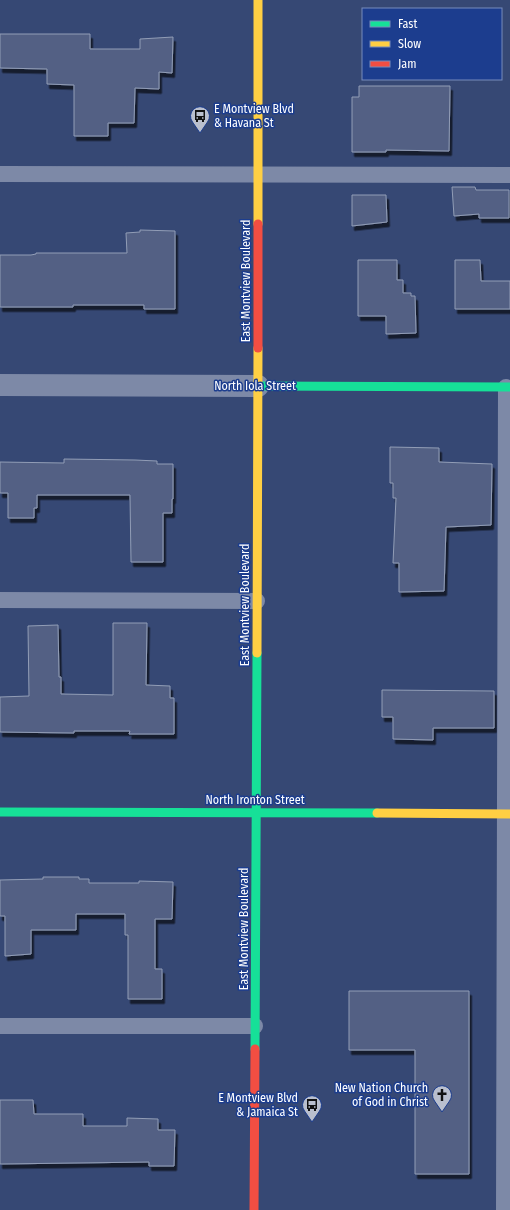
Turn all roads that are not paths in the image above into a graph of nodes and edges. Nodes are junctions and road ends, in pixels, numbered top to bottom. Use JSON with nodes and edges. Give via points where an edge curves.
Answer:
{"nodes":[{"id":1,"x":258,"y":0,"type":"edge"},
{"id":2,"x":0,"y":174,"type":"edge"},
{"id":3,"x":258,"y":175,"type":"junction"},
{"id":4,"x":510,"y":175,"type":"edge"},
{"id":5,"x":0,"y":385,"type":"edge"},
{"id":6,"x":258,"y":386,"type":"junction"},
{"id":7,"x":508,"y":387,"type":"edge"},
{"id":8,"x":508,"y":598,"type":"edge"},
{"id":9,"x":0,"y":600,"type":"edge"},
{"id":10,"x":257,"y":601,"type":"junction"},
{"id":11,"x":0,"y":812,"type":"edge"},
{"id":12,"x":257,"y":812,"type":"junction"},
{"id":13,"x":508,"y":814,"type":"edge"},
{"id":14,"x":0,"y":1026,"type":"edge"},
{"id":15,"x":255,"y":1026,"type":"junction"},
{"id":16,"x":507,"y":1028,"type":"edge"},
{"id":17,"x":254,"y":1210,"type":"edge"},
{"id":18,"x":504,"y":1210,"type":"edge"}],
"edges":[{"from":1,"to":3,"type":"main road","name":"East Montview Boulevard"},
{"from":2,"to":3,"type":"lane"},
{"from":3,"to":4,"type":"lane"},
{"from":3,"to":6,"type":"main road","name":"East Montview Boulevard"},
{"from":5,"to":6,"type":"street","name":"North Iola Street"},
{"from":6,"to":7,"type":"main road","name":"North Iola Street"},
{"from":6,"to":10,"type":"main road","name":"East Montview Boulevard"},
{"from":7,"to":8,"type":"lane"},
{"from":8,"to":13,"type":"lane"},
{"from":9,"to":10,"type":"lane"},
{"from":10,"to":12,"type":"main road","name":"East Montview Boulevard"},
{"from":11,"to":12,"type":"main road","name":"North Ironton Street"},
{"from":12,"to":13,"type":"main road","name":"North Ironton Street"},
{"from":12,"to":15,"type":"main road","name":"East Montview Boulevard"},
{"from":13,"to":16,"type":"lane"},
{"from":14,"to":15,"type":"lane"},
{"from":15,"to":17,"type":"main road","name":"East Montview Boulevard"},
{"from":16,"to":18,"type":"lane"}]}
